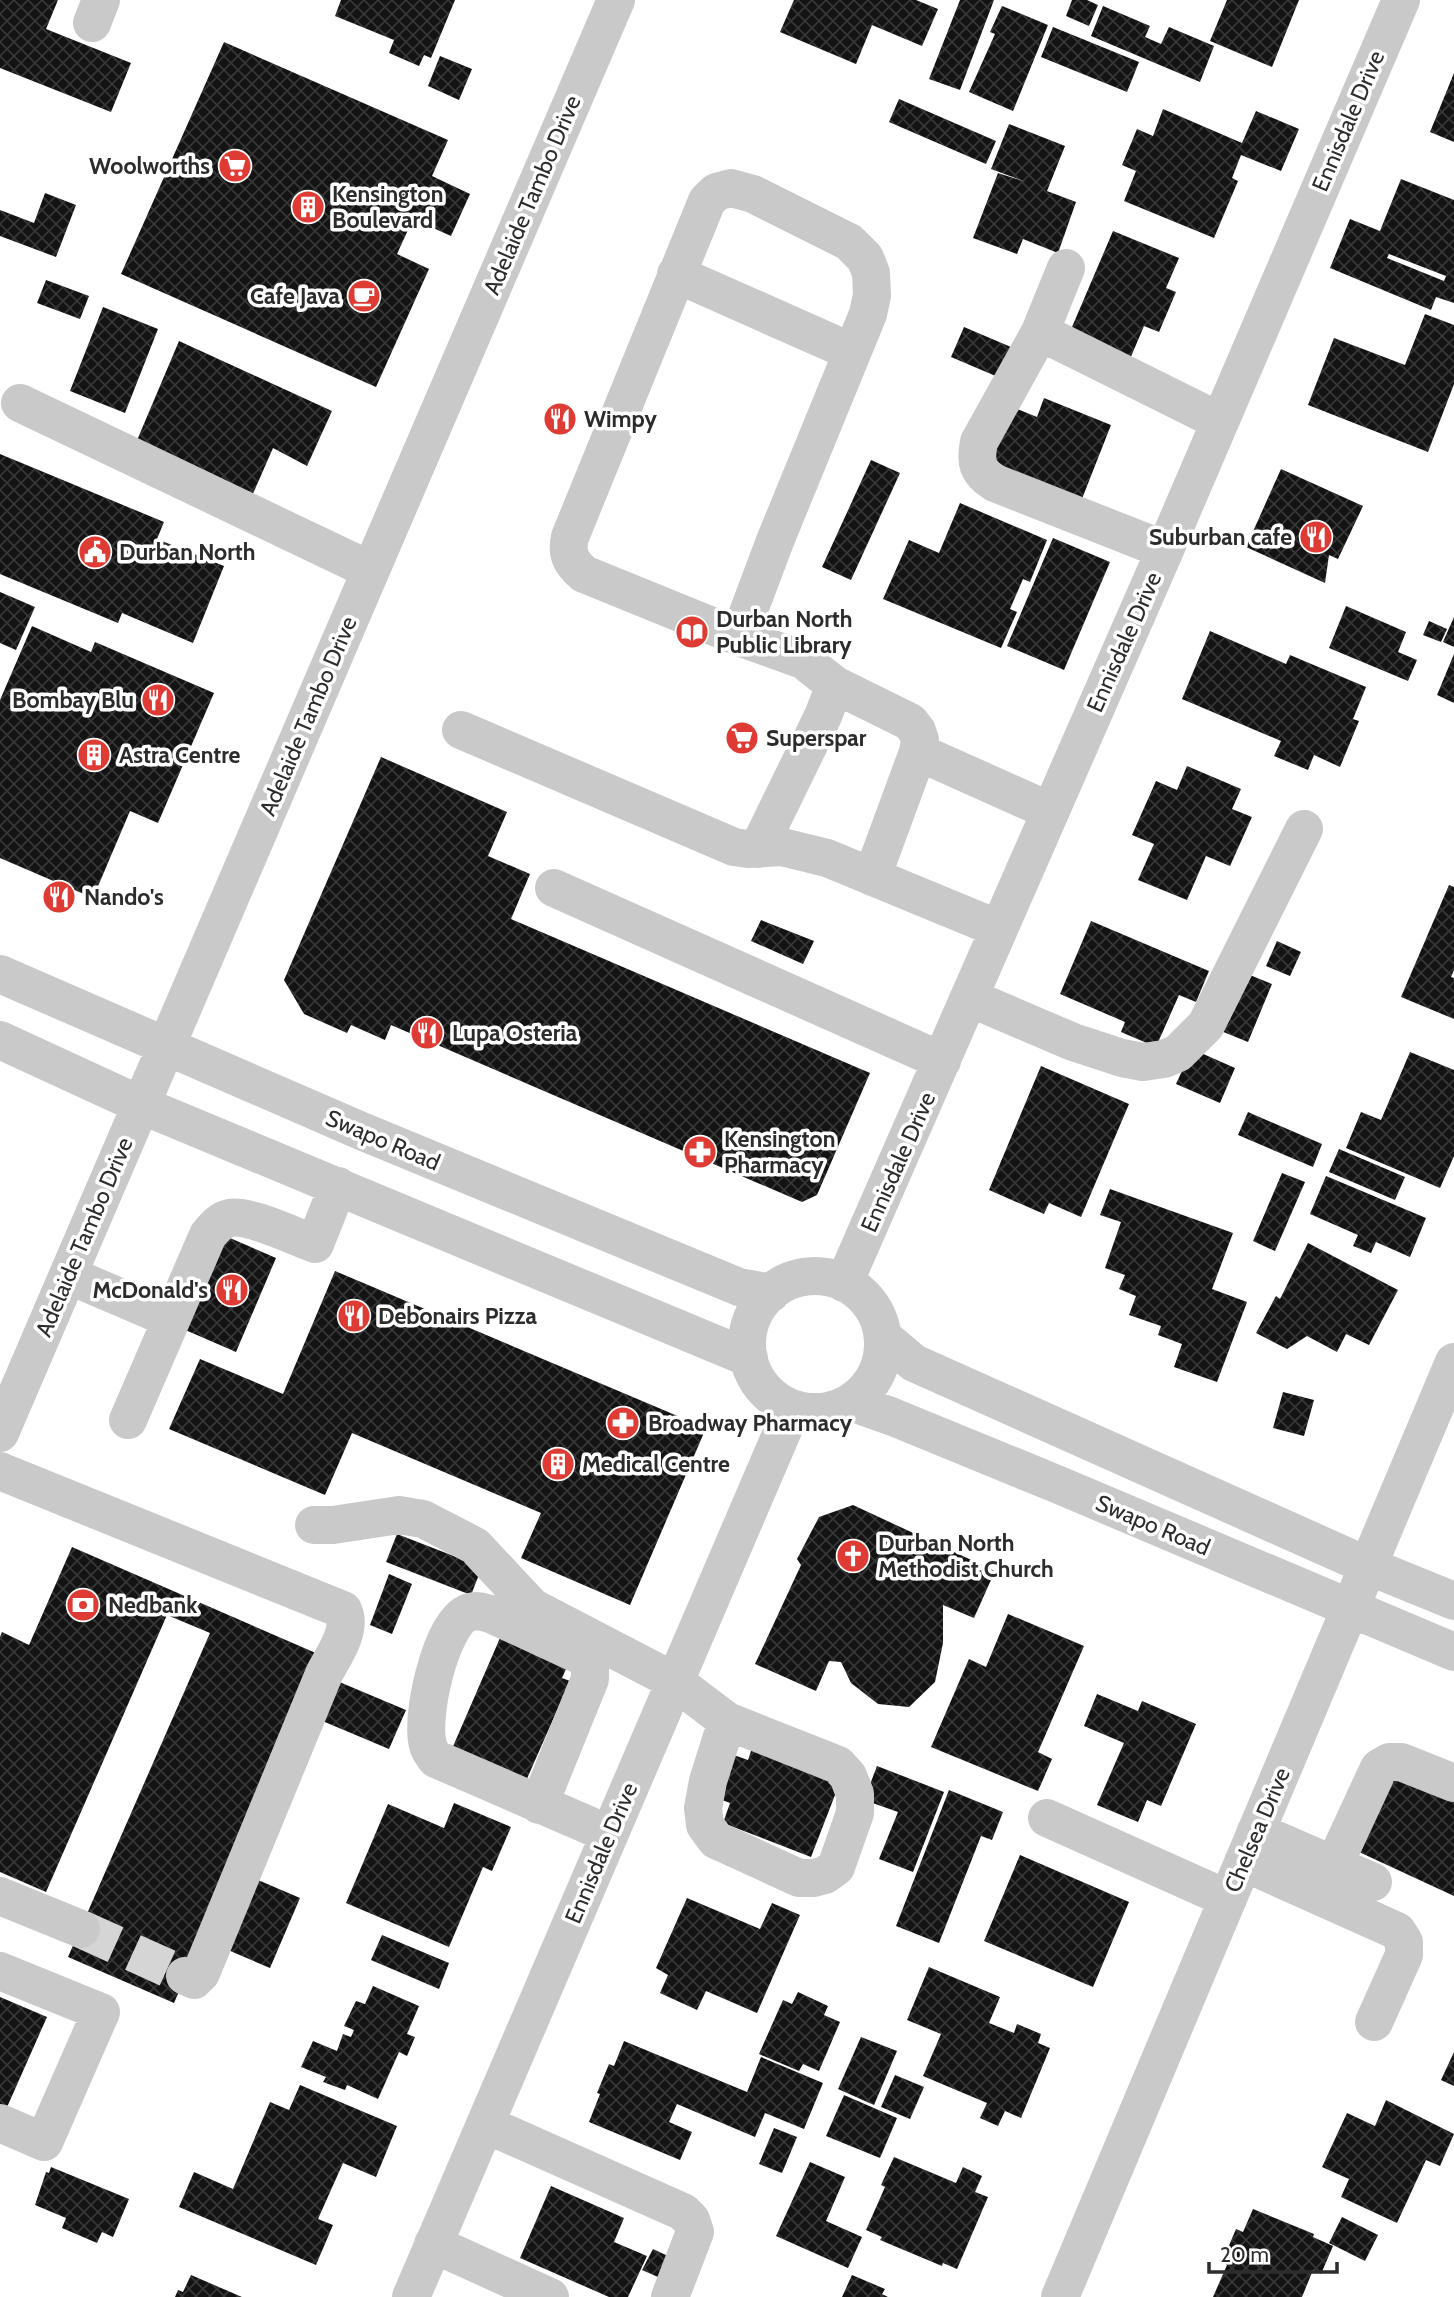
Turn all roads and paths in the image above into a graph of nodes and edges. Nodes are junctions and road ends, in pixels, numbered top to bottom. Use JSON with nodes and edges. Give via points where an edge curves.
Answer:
{"nodes":[{"id":1,"x":616,"y":0,"type":"edge"},
{"id":2,"x":1401,"y":0,"type":"edge"},
{"id":3,"x":1066,"y":268,"type":"dead end"},
{"id":4,"x":676,"y":274,"type":"junction"},
{"id":5,"x":1040,"y":332,"type":"junction"},
{"id":6,"x":852,"y":352,"type":"junction"},
{"id":7,"x":20,"y":403,"type":"dead end"},
{"id":8,"x":1219,"y":421,"type":"junction"},
{"id":9,"x":1165,"y":550,"type":"junction"},
{"id":10,"x":370,"y":570,"type":"junction"},
{"id":11,"x":738,"y":637,"type":"junction"},
{"id":12,"x":835,"y":685,"type":"junction"},
{"id":13,"x":461,"y":730,"type":"dead end"},
{"id":14,"x":918,"y":752,"type":"junction"},
{"id":15,"x":1050,"y":811,"type":"junction"},
{"id":16,"x":1304,"y":829,"type":"dead end"},
{"id":17,"x":758,"y":849,"type":"junction"},
{"id":18,"x":872,"y":877,"type":"junction"},
{"id":19,"x":554,"y":888,"type":"dead end"},
{"id":20,"x":999,"y":929,"type":"junction"},
{"id":21,"x":0,"y":974,"type":"edge"},
{"id":22,"x":970,"y":998,"type":"junction"},
{"id":23,"x":0,"y":1040,"type":"edge"},
{"id":24,"x":166,"y":1047,"type":"junction"},
{"id":25,"x":942,"y":1061,"type":"junction"},
{"id":26,"x":141,"y":1105,"type":"junction"},
{"id":27,"x":338,"y":1186,"type":"junction"},
{"id":28,"x":68,"y":1275,"type":"junction"},
{"id":29,"x":844,"y":1283,"type":"junction"},
{"id":30,"x":771,"y":1293,"type":"junction"},
{"id":31,"x":171,"y":1320,"type":"junction"},
{"id":32,"x":883,"y":1336,"type":"junction"},
{"id":33,"x":749,"y":1358,"type":"junction"},
{"id":34,"x":1454,"y":1362,"type":"edge"},
{"id":35,"x":9,"y":1388,"type":"edge"},
{"id":36,"x":851,"y":1402,"type":"junction"},
{"id":37,"x":792,"y":1409,"type":"junction"},
{"id":38,"x":128,"y":1420,"type":"dead end"},
{"id":39,"x":0,"y":1433,"type":"edge"},
{"id":40,"x":0,"y":1471,"type":"edge"},
{"id":41,"x":314,"y":1525,"type":"dead end"},
{"id":42,"x":1368,"y":1566,"type":"junction"},
{"id":43,"x":1454,"y":1601,"type":"edge"},
{"id":44,"x":1351,"y":1608,"type":"junction"},
{"id":45,"x":1454,"y":1652,"type":"edge"},
{"id":46,"x":674,"y":1681,"type":"junction"},
{"id":47,"x":727,"y":1721,"type":"junction"},
{"id":48,"x":1454,"y":1783,"type":"edge"},
{"id":49,"x":539,"y":1805,"type":"junction"},
{"id":50,"x":1047,"y":1818,"type":"dead end"},
{"id":51,"x":609,"y":1834,"type":"junction"},
{"id":52,"x":1250,"y":1846,"type":"junction"},
{"id":53,"x":1334,"y":1865,"type":"junction"},
{"id":54,"x":1373,"y":1882,"type":"dead end"},
{"id":55,"x":0,"y":1896,"type":"edge"},
{"id":56,"x":1228,"y":1899,"type":"junction"},
{"id":57,"x":81,"y":1929,"type":"tunnel mouth"},
{"id":58,"x":0,"y":1971,"type":"edge"},
{"id":59,"x":185,"y":1976,"type":"dead end"},
{"id":60,"x":1374,"y":2022,"type":"dead end"},
{"id":61,"x":0,"y":2123,"type":"edge"},
{"id":62,"x":485,"y":2124,"type":"junction"},
{"id":63,"x":433,"y":2244,"type":"junction"},
{"id":64,"x":411,"y":2297,"type":"edge"},
{"id":65,"x":550,"y":2297,"type":"edge"},
{"id":66,"x":670,"y":2297,"type":"edge"},
{"id":67,"x":1060,"y":2297,"type":"edge"}],
"edges":[{"from":1,"to":10,"type":"street","name":"Adelaide Tambo Drive"},
{"from":2,"to":8,"type":"street","name":"Ennisdale Drive"},
{"from":3,"to":5,"type":"street"},
{"from":4,"to":6,"type":"street"},
{"from":4,"to":6,"type":"street","via":[[707,201],[716,192],[731,188],[753,194],[849,242],[864,258],[871,273],[872,295]]},
{"from":4,"to":11,"type":"street","via":[[568,549],[570,559],[584,574]]},
{"from":5,"to":8,"type":"street"},
{"from":5,"to":9,"type":"street","via":[[979,442],[977,468],[995,483]]},
{"from":6,"to":11,"type":"street"},
{"from":7,"to":10,"type":"street"},
{"from":8,"to":9,"type":"street","name":"Ennisdale Drive"},
{"from":9,"to":15,"type":"street","name":"Ennisdale Drive"},
{"from":10,"to":24,"type":"street","name":"Adelaide Tambo Drive"},
{"from":11,"to":12,"type":"street","via":[[803,660]]},
{"from":12,"to":14,"type":"street","via":[[910,722],[920,740]]},
{"from":12,"to":17,"type":"street"},
{"from":13,"to":17,"type":"street","via":[[734,847]]},
{"from":14,"to":15,"type":"street"},
{"from":14,"to":18,"type":"street"},
{"from":15,"to":20,"type":"street","name":"Ennisdale Drive"},
{"from":16,"to":22,"type":"street","via":[[1206,1025],[1178,1053],[1143,1062],[1122,1058]]},
{"from":17,"to":18,"type":"street","via":[[801,851]]},
{"from":18,"to":20,"type":"street"},
{"from":19,"to":25,"type":"street"},
{"from":20,"to":22,"type":"street","name":"Ennisdale Drive"},
{"from":21,"to":24,"type":"street","name":"Swapo Road"},
{"from":22,"to":25,"type":"street","name":"Ennisdale Drive"},
{"from":23,"to":26,"type":"street"},
{"from":24,"to":26,"type":"street","name":"Adelaide Tambo Drive"},
{"from":24,"to":30,"type":"street","name":"Swapo Road","via":[[739,1287]]},
{"from":25,"to":29,"type":"street","name":"Ennisdale Drive"},
{"from":26,"to":27,"type":"street"},
{"from":26,"to":28,"type":"street","name":"Adelaide Tambo Drive"},
{"from":27,"to":31,"type":"street","via":[[315,1244],[252,1221],[231,1217],[218,1223],[208,1235]]},
{"from":27,"to":33,"type":"street"},
{"from":28,"to":31,"type":"street"},
{"from":28,"to":35,"type":"street","name":"Adelaide Tambo Drive"},
{"from":29,"to":30,"type":"street","via":[[820,1277],[793,1280]]},
{"from":29,"to":32,"type":"street","via":[[864,1296],[877,1314]]},
{"from":30,"to":33,"type":"street","via":[[751,1323]]},
{"from":31,"to":38,"type":"street"},
{"from":32,"to":36,"type":"street","via":[[881,1362],[870,1385]]},
{"from":32,"to":42,"type":"street","via":[[914,1363]]},
{"from":33,"to":37,"type":"street","via":[[764,1388]]},
{"from":34,"to":42,"type":"street","name":"Chelsea Drive"},
{"from":35,"to":39,"type":"street","name":"Adelaide Tambo Drive"},
{"from":36,"to":37,"type":"street","via":[[832,1410]]},
{"from":36,"to":44,"type":"street","name":"Swapo Road"},
{"from":37,"to":46,"type":"street","name":"Ennisdale Drive"},
{"from":40,"to":59,"type":"street","via":[[343,1610],[347,1618],[201,1973],[194,1980]]},
{"from":41,"to":46,"type":"street","via":[[378,1516],[423,1519],[475,1546],[533,1607]]},
{"from":42,"to":43,"type":"street"},
{"from":42,"to":44,"type":"street","name":"Chelsea Drive"},
{"from":44,"to":45,"type":"street","name":"Swapo Road"},
{"from":44,"to":52,"type":"street","name":"Chelsea Drive"},
{"from":46,"to":47,"type":"street"},
{"from":46,"to":51,"type":"street","name":"Ennisdale Drive"},
{"from":47,"to":47,"type":"street","via":[[838,1765],[848,1776],[855,1794],[855,1813],[836,1867],[825,1875],[799,1878],[716,1840],[705,1825],[708,1781]]},
{"from":48,"to":53,"type":"street","via":[[1401,1762],[1379,1768]]},
{"from":49,"to":49,"type":"street","via":[[436,1759],[428,1747],[431,1684],[456,1621],[467,1613],[493,1615],[586,1658],[590,1664],[590,1678]]},
{"from":49,"to":51,"type":"street"},
{"from":50,"to":56,"type":"street"},
{"from":51,"to":62,"type":"street","name":"Ennisdale Drive"},
{"from":52,"to":53,"type":"street"},
{"from":52,"to":56,"type":"street","name":"Chelsea Drive"},
{"from":52,"to":60,"type":"street","via":[[1397,1931],[1404,1942],[1404,1955]]},
{"from":53,"to":54,"type":"street"},
{"from":55,"to":57,"type":"street"},
{"from":56,"to":67,"type":"street","name":"Chelsea Drive"},
{"from":58,"to":61,"type":"street","via":[[101,2012],[44,2142]]},
{"from":62,"to":63,"type":"street","name":"Ennisdale Drive"},
{"from":62,"to":66,"type":"street","via":[[683,2212],[695,2232]]},
{"from":63,"to":64,"type":"street","name":"Ennisdale Drive"},
{"from":63,"to":65,"type":"street"}]}
